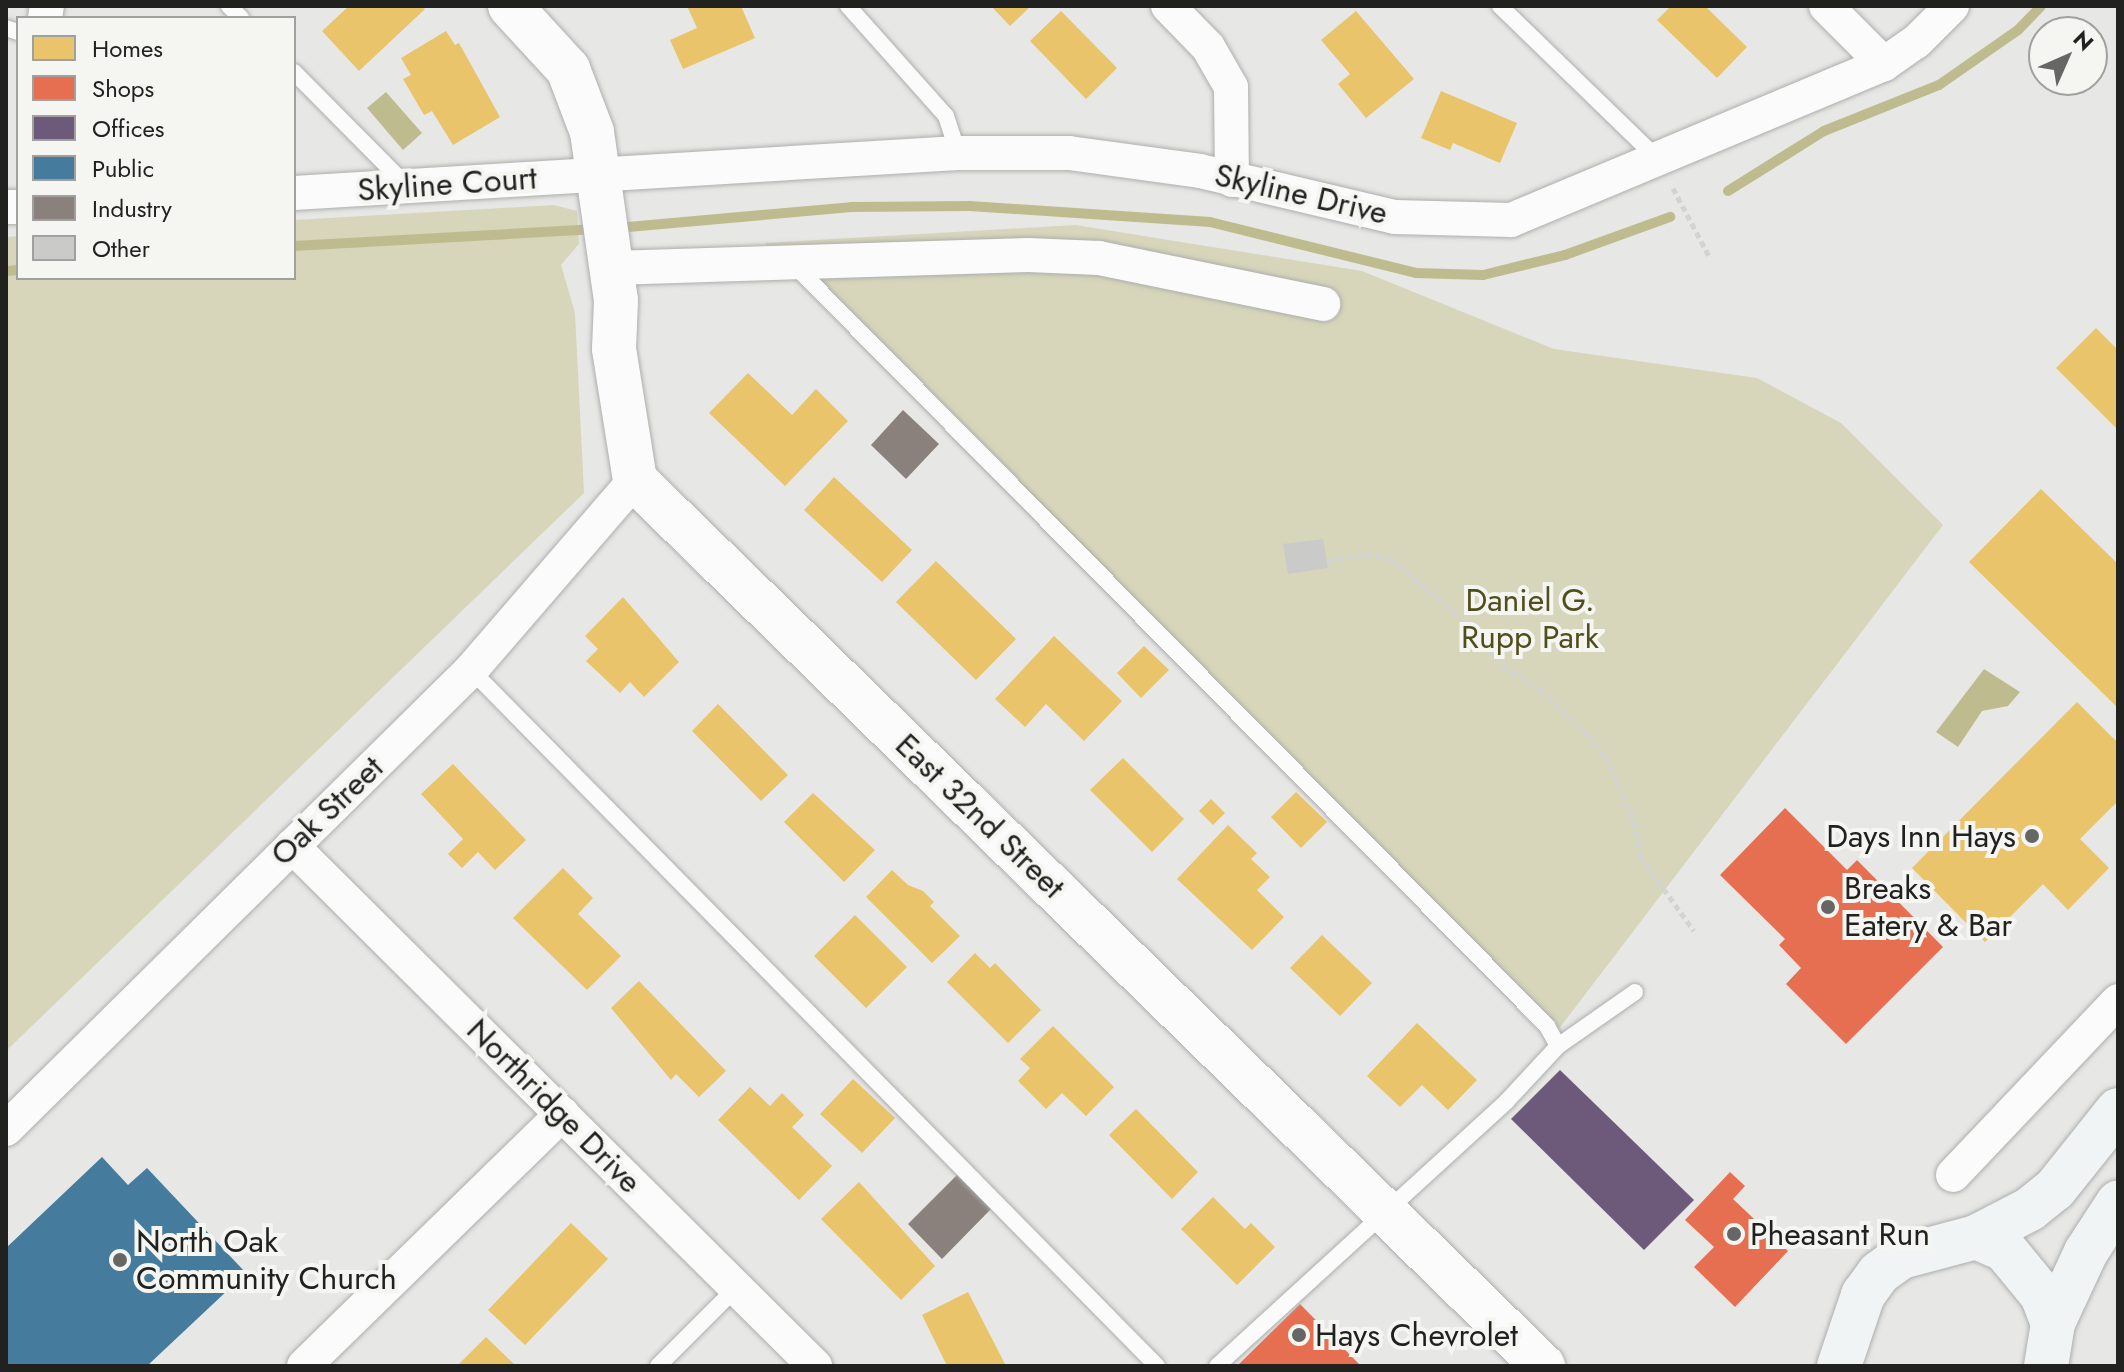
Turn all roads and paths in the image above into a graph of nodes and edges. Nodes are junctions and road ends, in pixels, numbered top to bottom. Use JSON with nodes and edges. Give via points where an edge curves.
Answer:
{"nodes":[{"id":1,"x":510,"y":6,"type":"edge"},
{"id":2,"x":848,"y":6,"type":"edge"},
{"id":3,"x":1168,"y":6,"type":"edge"},
{"id":4,"x":1500,"y":6,"type":"edge"},
{"id":5,"x":1826,"y":6,"type":"edge"},
{"id":6,"x":1952,"y":6,"type":"edge"},
{"id":7,"x":1884,"y":64,"type":"junction"},
{"id":8,"x":296,"y":74,"type":"edge"},
{"id":9,"x":958,"y":153,"type":"junction"},
{"id":10,"x":1658,"y":159,"type":"junction"},
{"id":11,"x":600,"y":177,"type":"junction"},
{"id":12,"x":1232,"y":180,"type":"junction"},
{"id":13,"x":410,"y":189,"type":"junction"},
{"id":14,"x":296,"y":193,"type":"edge"},
{"id":15,"x":1710,"y":258,"type":"dead end"},
{"id":16,"x":791,"y":263,"type":"junction"},
{"id":17,"x":612,"y":268,"type":"junction"},
{"id":18,"x":1323,"y":304,"type":"dead end"},
{"id":19,"x":635,"y":480,"type":"junction"},
{"id":20,"x":1327,"y":561,"type":"dead end"},
{"id":21,"x":471,"y":670,"type":"junction"},
{"id":22,"x":292,"y":846,"type":"junction"},
{"id":23,"x":1694,"y":931,"type":"dead end"},
{"id":24,"x":1635,"y":992,"type":"dead end"},
{"id":25,"x":2118,"y":1001,"type":"edge"},
{"id":26,"x":1558,"y":1046,"type":"junction"},
{"id":27,"x":2118,"y":1110,"type":"edge"},
{"id":28,"x":562,"y":1114,"type":"junction"},
{"id":29,"x":6,"y":1129,"type":"edge"},
{"id":30,"x":1953,"y":1175,"type":"dead end"},
{"id":31,"x":2118,"y":1203,"type":"edge"},
{"id":32,"x":1386,"y":1211,"type":"junction"},
{"id":33,"x":1976,"y":1237,"type":"junction"},
{"id":34,"x":736,"y":1288,"type":"junction"},
{"id":35,"x":2053,"y":1323,"type":"junction"},
{"id":36,"x":304,"y":1366,"type":"edge"},
{"id":37,"x":658,"y":1366,"type":"edge"},
{"id":38,"x":815,"y":1366,"type":"edge"},
{"id":39,"x":1157,"y":1366,"type":"edge"},
{"id":40,"x":1217,"y":1366,"type":"edge"},
{"id":41,"x":1543,"y":1366,"type":"edge"},
{"id":42,"x":1839,"y":1366,"type":"edge"},
{"id":43,"x":2046,"y":1366,"type":"edge"}],
"edges":[{"from":1,"to":11,"type":"street","via":[[568,69],[592,132]]},
{"from":2,"to":9,"type":"lane","via":[[946,116]]},
{"from":3,"to":12,"type":"street","via":[[1208,47],[1231,87]]},
{"from":4,"to":10,"type":"lane"},
{"from":5,"to":7,"type":"street"},
{"from":6,"to":7,"type":"street","name":"Skyline Drive","via":[[1916,42]]},
{"from":7,"to":10,"type":"street","name":"Skyline Drive"},
{"from":8,"to":13,"type":"lane"},
{"from":9,"to":11,"type":"street","name":"Skyline Drive"},
{"from":9,"to":12,"type":"street","name":"Skyline Drive","via":[[1069,153]]},
{"from":10,"to":12,"type":"street","name":"Skyline Drive","via":[[1511,220],[1395,217]]},
{"from":10,"to":15,"type":"path"},
{"from":11,"to":13,"type":"street","name":"Skyline Court"},
{"from":11,"to":17,"type":"street"},
{"from":13,"to":14,"type":"street","name":"Skyline Court"},
{"from":16,"to":17,"type":"street"},
{"from":16,"to":18,"type":"street","via":[[1099,258]]},
{"from":16,"to":26,"type":"lane","via":[[1547,1026]]},
{"from":17,"to":19,"type":"street","via":[[614,349]]},
{"from":19,"to":21,"type":"street","name":"Oak Street"},
{"from":19,"to":32,"type":"street","name":"East 32nd Street"},
{"from":20,"to":23,"type":"path","via":[[1366,554],[1391,559],[1462,619],[1503,666],[1540,689],[1588,735],[1606,757],[1634,821],[1640,856]]},
{"from":21,"to":22,"type":"street","name":"Oak Street"},
{"from":21,"to":39,"type":"lane"},
{"from":22,"to":28,"type":"street","name":"Northridge Drive"},
{"from":22,"to":29,"type":"street","name":"Oak Street"},
{"from":24,"to":26,"type":"lane"},
{"from":25,"to":30,"type":"street"},
{"from":26,"to":32,"type":"lane","via":[[1506,1102]]},
{"from":27,"to":33,"type":"main road","via":[[2055,1189],[2030,1209]]},
{"from":28,"to":34,"type":"street","name":"Northridge Drive"},
{"from":28,"to":36,"type":"street"},
{"from":31,"to":35,"type":"main road","via":[[2086,1252]]},
{"from":32,"to":40,"type":"lane"},
{"from":32,"to":41,"type":"street","name":"East 32nd Street"},
{"from":33,"to":35,"type":"main road","via":[[2005,1250],[2025,1270]]},
{"from":33,"to":42,"type":"main road","via":[[1901,1257],[1879,1273],[1863,1295]]},
{"from":34,"to":37,"type":"lane"},
{"from":34,"to":38,"type":"street","name":"Northridge Drive"},
{"from":35,"to":43,"type":"main road"}]}
